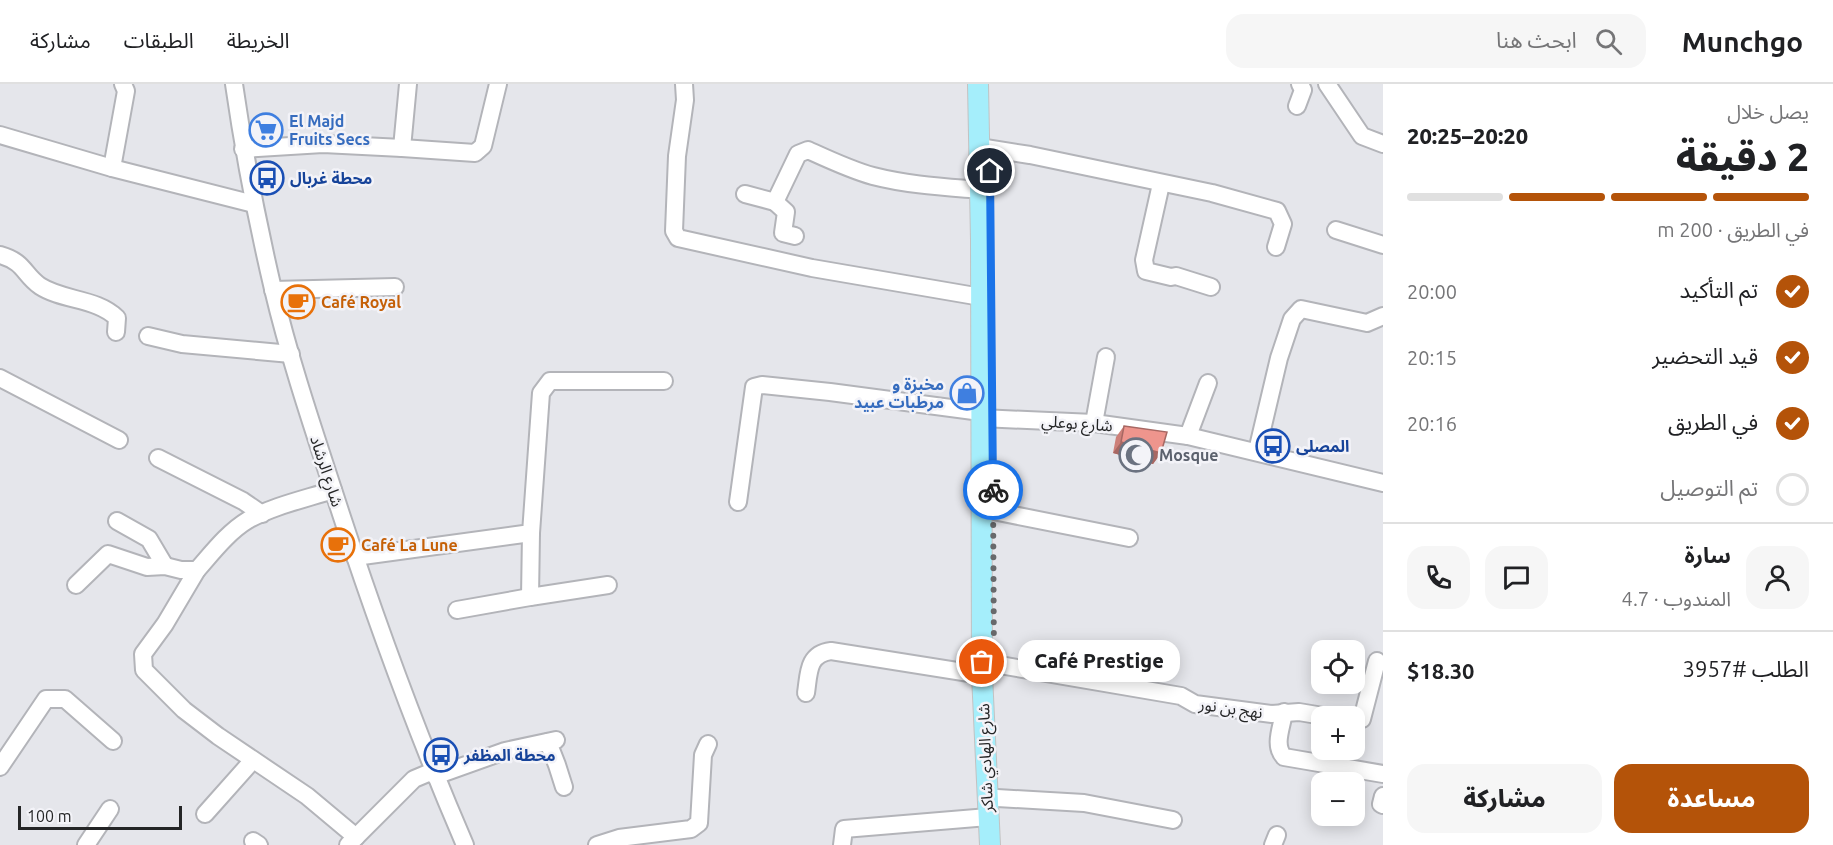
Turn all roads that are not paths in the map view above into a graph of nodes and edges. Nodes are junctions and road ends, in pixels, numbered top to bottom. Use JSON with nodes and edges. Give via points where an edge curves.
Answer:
{"nodes":[{"id":1,"x":123,"y":84,"type":"edge"},
{"id":2,"x":234,"y":84,"type":"edge"},
{"id":3,"x":408,"y":84,"type":"edge"},
{"id":4,"x":498,"y":84,"type":"edge"},
{"id":5,"x":684,"y":84,"type":"edge"},
{"id":6,"x":978,"y":84,"type":"edge"},
{"id":7,"x":990,"y":84,"type":"edge"},
{"id":8,"x":1300,"y":84,"type":"edge"},
{"id":9,"x":1327,"y":84,"type":"edge"},
{"id":10,"x":1297,"y":106,"type":"dead end"},
{"id":11,"x":0,"y":135,"type":"edge"},
{"id":12,"x":1383,"y":144,"type":"edge"},
{"id":13,"x":402,"y":148,"type":"junction"},
{"id":14,"x":985,"y":148,"type":"junction"},
{"id":15,"x":243,"y":149,"type":"junction"},
{"id":16,"x":112,"y":168,"type":"junction"},
{"id":17,"x":1161,"y":184,"type":"junction"},
{"id":18,"x":980,"y":190,"type":"junction"},
{"id":19,"x":745,"y":194,"type":"dead end"},
{"id":20,"x":775,"y":202,"type":"junction"},
{"id":21,"x":254,"y":204,"type":"junction"},
{"id":22,"x":1336,"y":230,"type":"dead end"},
{"id":23,"x":795,"y":237,"type":"dead end"},
{"id":24,"x":986,"y":240,"type":"junction"},
{"id":25,"x":1383,"y":244,"type":"edge"},
{"id":26,"x":1276,"y":247,"type":"dead end"},
{"id":27,"x":0,"y":255,"type":"edge"},
{"id":28,"x":395,"y":287,"type":"dead end"},
{"id":29,"x":1211,"y":287,"type":"dead end"},
{"id":30,"x":273,"y":290,"type":"junction"},
{"id":31,"x":981,"y":297,"type":"junction"},
{"id":32,"x":1383,"y":316,"type":"edge"},
{"id":33,"x":116,"y":333,"type":"dead end"},
{"id":34,"x":148,"y":336,"type":"dead end"},
{"id":35,"x":291,"y":354,"type":"junction"},
{"id":36,"x":1106,"y":357,"type":"dead end"},
{"id":37,"x":0,"y":378,"type":"edge"},
{"id":38,"x":664,"y":381,"type":"dead end"},
{"id":39,"x":1208,"y":383,"type":"dead end"},
{"id":40,"x":985,"y":416,"type":"junction"},
{"id":41,"x":1094,"y":423,"type":"junction"},
{"id":42,"x":1188,"y":436,"type":"junction"},
{"id":43,"x":119,"y":440,"type":"dead end"},
{"id":44,"x":1257,"y":451,"type":"junction"},
{"id":45,"x":159,"y":458,"type":"dead end"},
{"id":46,"x":1383,"y":483,"type":"edge"},
{"id":47,"x":333,"y":490,"type":"junction"},
{"id":48,"x":738,"y":502,"type":"dead end"},
{"id":49,"x":993,"y":511,"type":"junction"},
{"id":50,"x":262,"y":514,"type":"junction"},
{"id":51,"x":117,"y":520,"type":"dead end"},
{"id":52,"x":531,"y":533,"type":"junction"},
{"id":53,"x":1129,"y":538,"type":"dead end"},
{"id":54,"x":355,"y":557,"type":"junction"},
{"id":55,"x":165,"y":566,"type":"junction"},
{"id":56,"x":197,"y":570,"type":"junction"},
{"id":57,"x":76,"y":585,"type":"dead end"},
{"id":58,"x":608,"y":585,"type":"dead end"},
{"id":59,"x":530,"y":597,"type":"junction"},
{"id":60,"x":457,"y":610,"type":"dead end"},
{"id":61,"x":1377,"y":661,"type":"dead end"},
{"id":62,"x":986,"y":667,"type":"junction"},
{"id":63,"x":806,"y":693,"type":"dead end"},
{"id":64,"x":1365,"y":707,"type":"edge"},
{"id":65,"x":1284,"y":712,"type":"junction"},
{"id":66,"x":1311,"y":715,"type":"edge"},
{"id":67,"x":113,"y":741,"type":"dead end"},
{"id":68,"x":708,"y":744,"type":"dead end"},
{"id":69,"x":253,"y":760,"type":"junction"},
{"id":70,"x":0,"y":767,"type":"edge"},
{"id":71,"x":434,"y":773,"type":"junction"},
{"id":72,"x":1383,"y":774,"type":"edge"},
{"id":73,"x":564,"y":787,"type":"dead end"},
{"id":74,"x":1383,"y":796,"type":"edge"},
{"id":75,"x":1383,"y":805,"type":"edge"},
{"id":76,"x":110,"y":809,"type":"dead end"},
{"id":77,"x":994,"y":811,"type":"junction"},
{"id":78,"x":205,"y":814,"type":"dead end"},
{"id":79,"x":1173,"y":820,"type":"dead end"},
{"id":80,"x":352,"y":841,"type":"edge"},
{"id":81,"x":86,"y":845,"type":"edge"},
{"id":82,"x":465,"y":845,"type":"edge"},
{"id":83,"x":597,"y":845,"type":"edge"},
{"id":84,"x":842,"y":845,"type":"edge"},
{"id":85,"x":990,"y":845,"type":"edge"},
{"id":86,"x":1001,"y":845,"type":"edge"}],
"edges":[{"from":1,"to":16,"type":"street","via":[[126,91]]},
{"from":2,"to":15,"type":"street","name":"شارع الرشاد"},
{"from":3,"to":13,"type":"street"},
{"from":4,"to":13,"type":"street","via":[[483,146],[475,153]]},
{"from":5,"to":31,"type":"street","via":[[686,100],[677,156],[674,231],[678,238],[812,268]]},
{"from":6,"to":14,"type":"main road"},
{"from":7,"to":14,"type":"main road"},
{"from":8,"to":10,"type":"street","via":[[1303,90]]},
{"from":9,"to":12,"type":"street","via":[[1362,136]]},
{"from":11,"to":16,"type":"street"},
{"from":13,"to":15,"type":"street","via":[[323,144]]},
{"from":14,"to":17,"type":"street"},
{"from":14,"to":18,"type":"main road"},
{"from":14,"to":24,"type":"main road"},
{"from":15,"to":21,"type":"street","name":"شارع الرشاد"},
{"from":16,"to":21,"type":"street"},
{"from":17,"to":26,"type":"street","via":[[1276,211],[1283,224]]},
{"from":17,"to":29,"type":"street","via":[[1144,260],[1146,271]]},
{"from":18,"to":20,"type":"street","via":[[872,176],[808,150],[798,154]]},
{"from":18,"to":24,"type":"main road"},
{"from":19,"to":20,"type":"street"},
{"from":20,"to":23,"type":"street","via":[[786,212],[783,233]]},
{"from":21,"to":30,"type":"street","name":"شارع الرشاد"},
{"from":22,"to":25,"type":"street"},
{"from":24,"to":31,"type":"main road"},
{"from":24,"to":40,"type":"main road"},
{"from":27,"to":33,"type":"street","via":[[11,258],[40,285],[108,309],[117,318]]},
{"from":28,"to":30,"type":"street"},
{"from":30,"to":35,"type":"street","name":"شارع الرشاد"},
{"from":31,"to":40,"type":"main road"},
{"from":32,"to":44,"type":"street","via":[[1367,323],[1301,309],[1292,319],[1279,358]]},
{"from":34,"to":35,"type":"street","via":[[182,344]]},
{"from":35,"to":47,"type":"street","name":"شارع الرشاد"},
{"from":36,"to":41,"type":"street"},
{"from":37,"to":43,"type":"street"},
{"from":38,"to":52,"type":"street","via":[[550,381],[541,393]]},
{"from":39,"to":42,"type":"street"},
{"from":40,"to":41,"type":"street","name":"شارع بوعلي"},
{"from":40,"to":48,"type":"street","name":"شارع بوعلي","via":[[818,391],[754,387]]},
{"from":40,"to":49,"type":"main road","name":"شارع الهادي شاكر"},
{"from":40,"to":62,"type":"main road","name":"شارع الهادي شاكر"},
{"from":41,"to":42,"type":"street","name":"شارع بوعلي"},
{"from":42,"to":44,"type":"street","name":"شارع بوعلي"},
{"from":44,"to":46,"type":"street","name":"شارع بوعلي"},
{"from":45,"to":50,"type":"street"},
{"from":47,"to":50,"type":"street"},
{"from":47,"to":54,"type":"street","name":"شارع الرشاد"},
{"from":49,"to":53,"type":"street"},
{"from":49,"to":62,"type":"main road","name":"شارع الهادي شاكر"},
{"from":50,"to":56,"type":"street","via":[[235,529]]},
{"from":51,"to":55,"type":"street","via":[[150,539]]},
{"from":52,"to":54,"type":"street"},
{"from":52,"to":59,"type":"street"},
{"from":54,"to":71,"type":"street","name":"شارع الرشاد"},
{"from":55,"to":56,"type":"street"},
{"from":55,"to":57,"type":"street","via":[[147,567],[108,554]]},
{"from":56,"to":69,"type":"street","via":[[142,654],[144,670],[184,710]]},
{"from":58,"to":59,"type":"street"},
{"from":59,"to":60,"type":"street"},
{"from":61,"to":64,"type":"street"},
{"from":62,"to":63,"type":"street","name":"نهج بن نور","via":[[831,651],[820,653],[811,663]]},
{"from":62,"to":65,"type":"street","name":"نهج بن نور","via":[[1181,696],[1195,704],[1272,714]]},
{"from":62,"to":77,"type":"main road","name":"شارع الهادي شاكر"},
{"from":65,"to":66,"type":"street","name":"نهج بن نور"},
{"from":65,"to":72,"type":"street","via":[[1278,745],[1284,757]]},
{"from":67,"to":70,"type":"street","via":[[65,699],[46,699]]},
{"from":68,"to":83,"type":"street","via":[[703,754],[699,823],[691,829],[619,838]]},
{"from":69,"to":78,"type":"street"},
{"from":69,"to":80,"type":"street","via":[[307,796]]},
{"from":71,"to":73,"type":"street","via":[[552,741]]},
{"from":71,"to":80,"type":"street","via":[[414,779]]},
{"from":71,"to":82,"type":"street","name":"شارع الرشاد"},
{"from":74,"to":75,"type":"street"},
{"from":76,"to":81,"type":"street"},
{"from":77,"to":79,"type":"street","via":[[1084,803]]},
{"from":77,"to":84,"type":"street","via":[[844,829]]},
{"from":77,"to":85,"type":"main road","name":"شارع الهادي شاكر"},
{"from":77,"to":86,"type":"main road","name":"شارع الهادي شاكر"}]}
